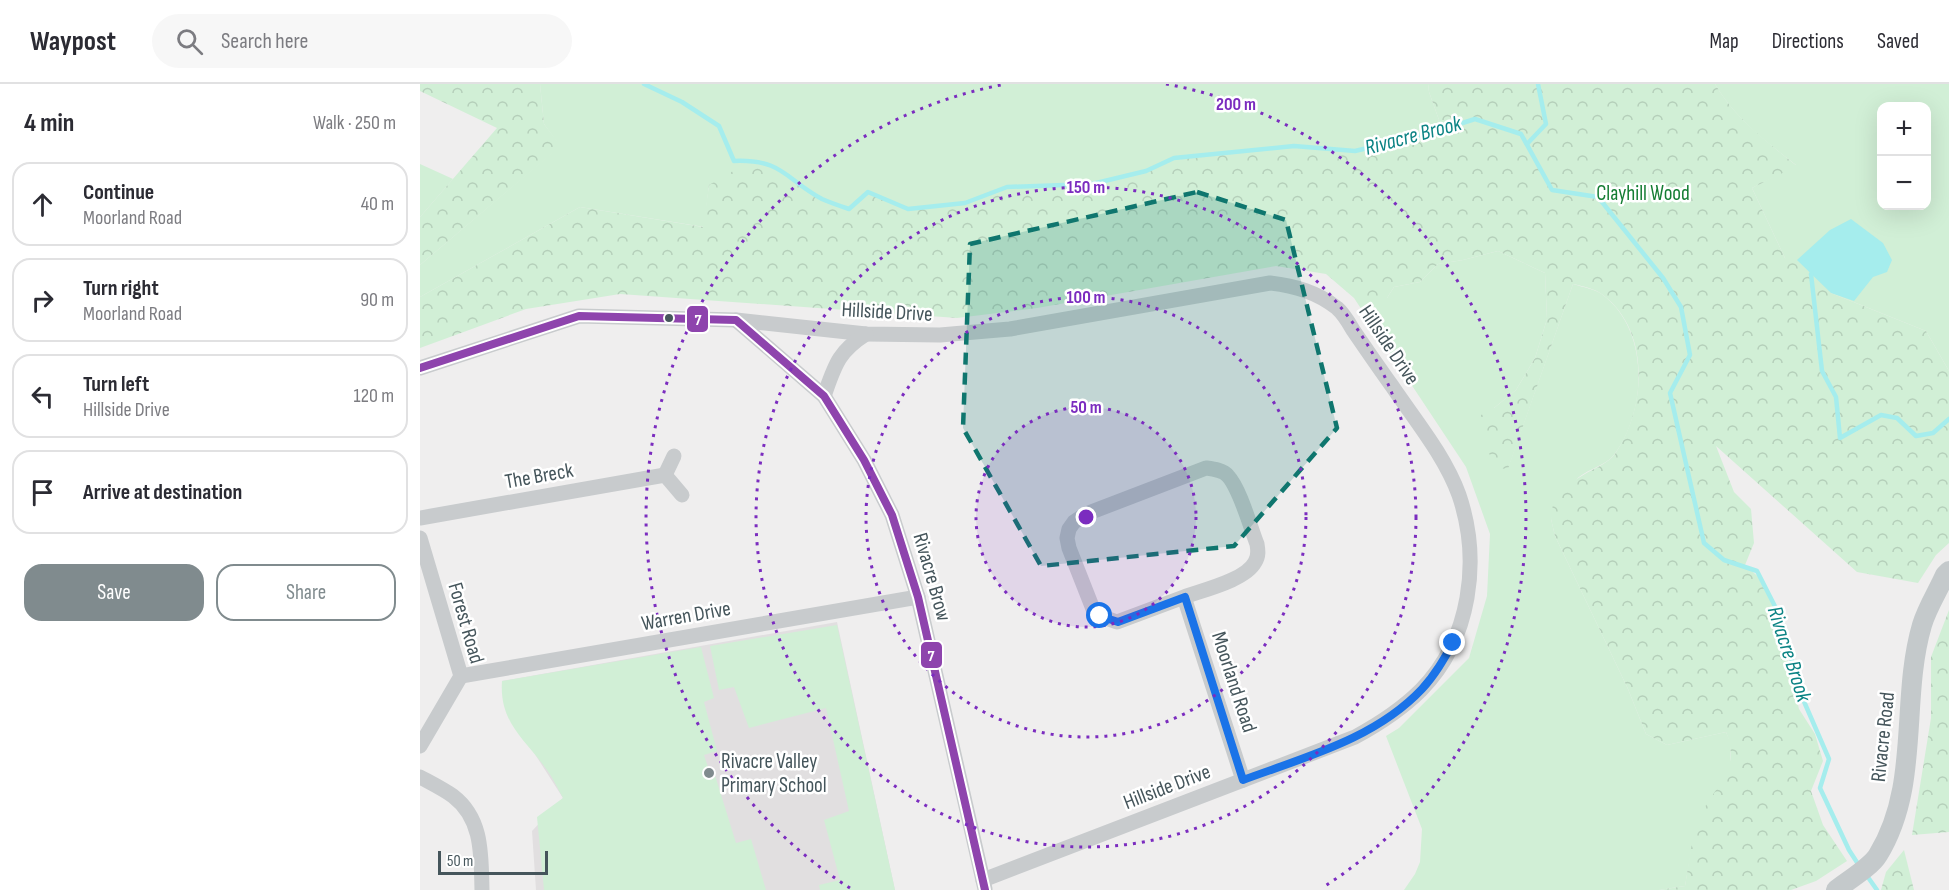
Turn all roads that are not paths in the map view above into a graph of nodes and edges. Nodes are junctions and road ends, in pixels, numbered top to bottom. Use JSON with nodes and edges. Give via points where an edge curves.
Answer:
{"nodes":[{"id":1,"x":736,"y":321,"type":"junction"},
{"id":2,"x":866,"y":334,"type":"junction"},
{"id":3,"x":420,"y":368,"type":"edge"},
{"id":4,"x":824,"y":396,"type":"junction"},
{"id":5,"x":674,"y":456,"type":"dead end"},
{"id":6,"x":665,"y":475,"type":"junction"},
{"id":7,"x":682,"y":495,"type":"dead end"},
{"id":8,"x":420,"y":518,"type":"edge"},
{"id":9,"x":420,"y":538,"type":"edge"},
{"id":10,"x":1949,"y":571,"type":"edge"},
{"id":11,"x":918,"y":597,"type":"junction"},
{"id":12,"x":1185,"y":597,"type":"junction"},
{"id":13,"x":461,"y":676,"type":"junction"},
{"id":14,"x":420,"y":746,"type":"edge"},
{"id":15,"x":420,"y":777,"type":"edge"},
{"id":16,"x":1243,"y":780,"type":"junction"},
{"id":17,"x":984,"y":885,"type":"edge"},
{"id":18,"x":482,"y":890,"type":"edge"},
{"id":19,"x":1836,"y":890,"type":"edge"}],
"edges":[{"from":1,"to":2,"type":"street","name":"Hillside Drive"},
{"from":1,"to":3,"type":"street","name":"Hillside Drive","via":[[579,316]]},
{"from":1,"to":4,"type":"street","name":"Rivacre Brow"},
{"from":2,"to":4,"type":"street","via":[[839,357]]},
{"from":2,"to":16,"type":"street","name":"Hillside Drive","via":[[940,335],[1010,329],[1270,283],[1299,287],[1339,309],[1443,463],[1458,493],[1468,526],[1468,599],[1453,643],[1436,673],[1380,724]]},
{"from":4,"to":11,"type":"street","name":"Rivacre Brow","via":[[892,514]]},
{"from":5,"to":6,"type":"street"},
{"from":6,"to":7,"type":"street"},
{"from":6,"to":8,"type":"street","name":"The Breck"},
{"from":9,"to":13,"type":"street","name":"Forest Road"},
{"from":10,"to":19,"type":"main road","name":"Rivacre Road","via":[[1922,624],[1912,685],[1905,782],[1889,834],[1877,857]]},
{"from":11,"to":13,"type":"street","name":"Warren Drive"},
{"from":11,"to":17,"type":"street","name":"Rivacre Brow"},
{"from":12,"to":12,"type":"street","via":[[1236,577],[1256,562],[1257,544],[1227,474],[1206,468],[1107,505],[1074,522],[1067,538],[1069,548],[1093,609],[1100,616],[1118,622]]},
{"from":12,"to":16,"type":"street","name":"Moorland Road"},
{"from":13,"to":14,"type":"street","name":"Forest Road"},
{"from":15,"to":18,"type":"street","via":[[453,796],[472,815],[481,845]]},
{"from":16,"to":17,"type":"street","name":"Hillside Drive"}]}
